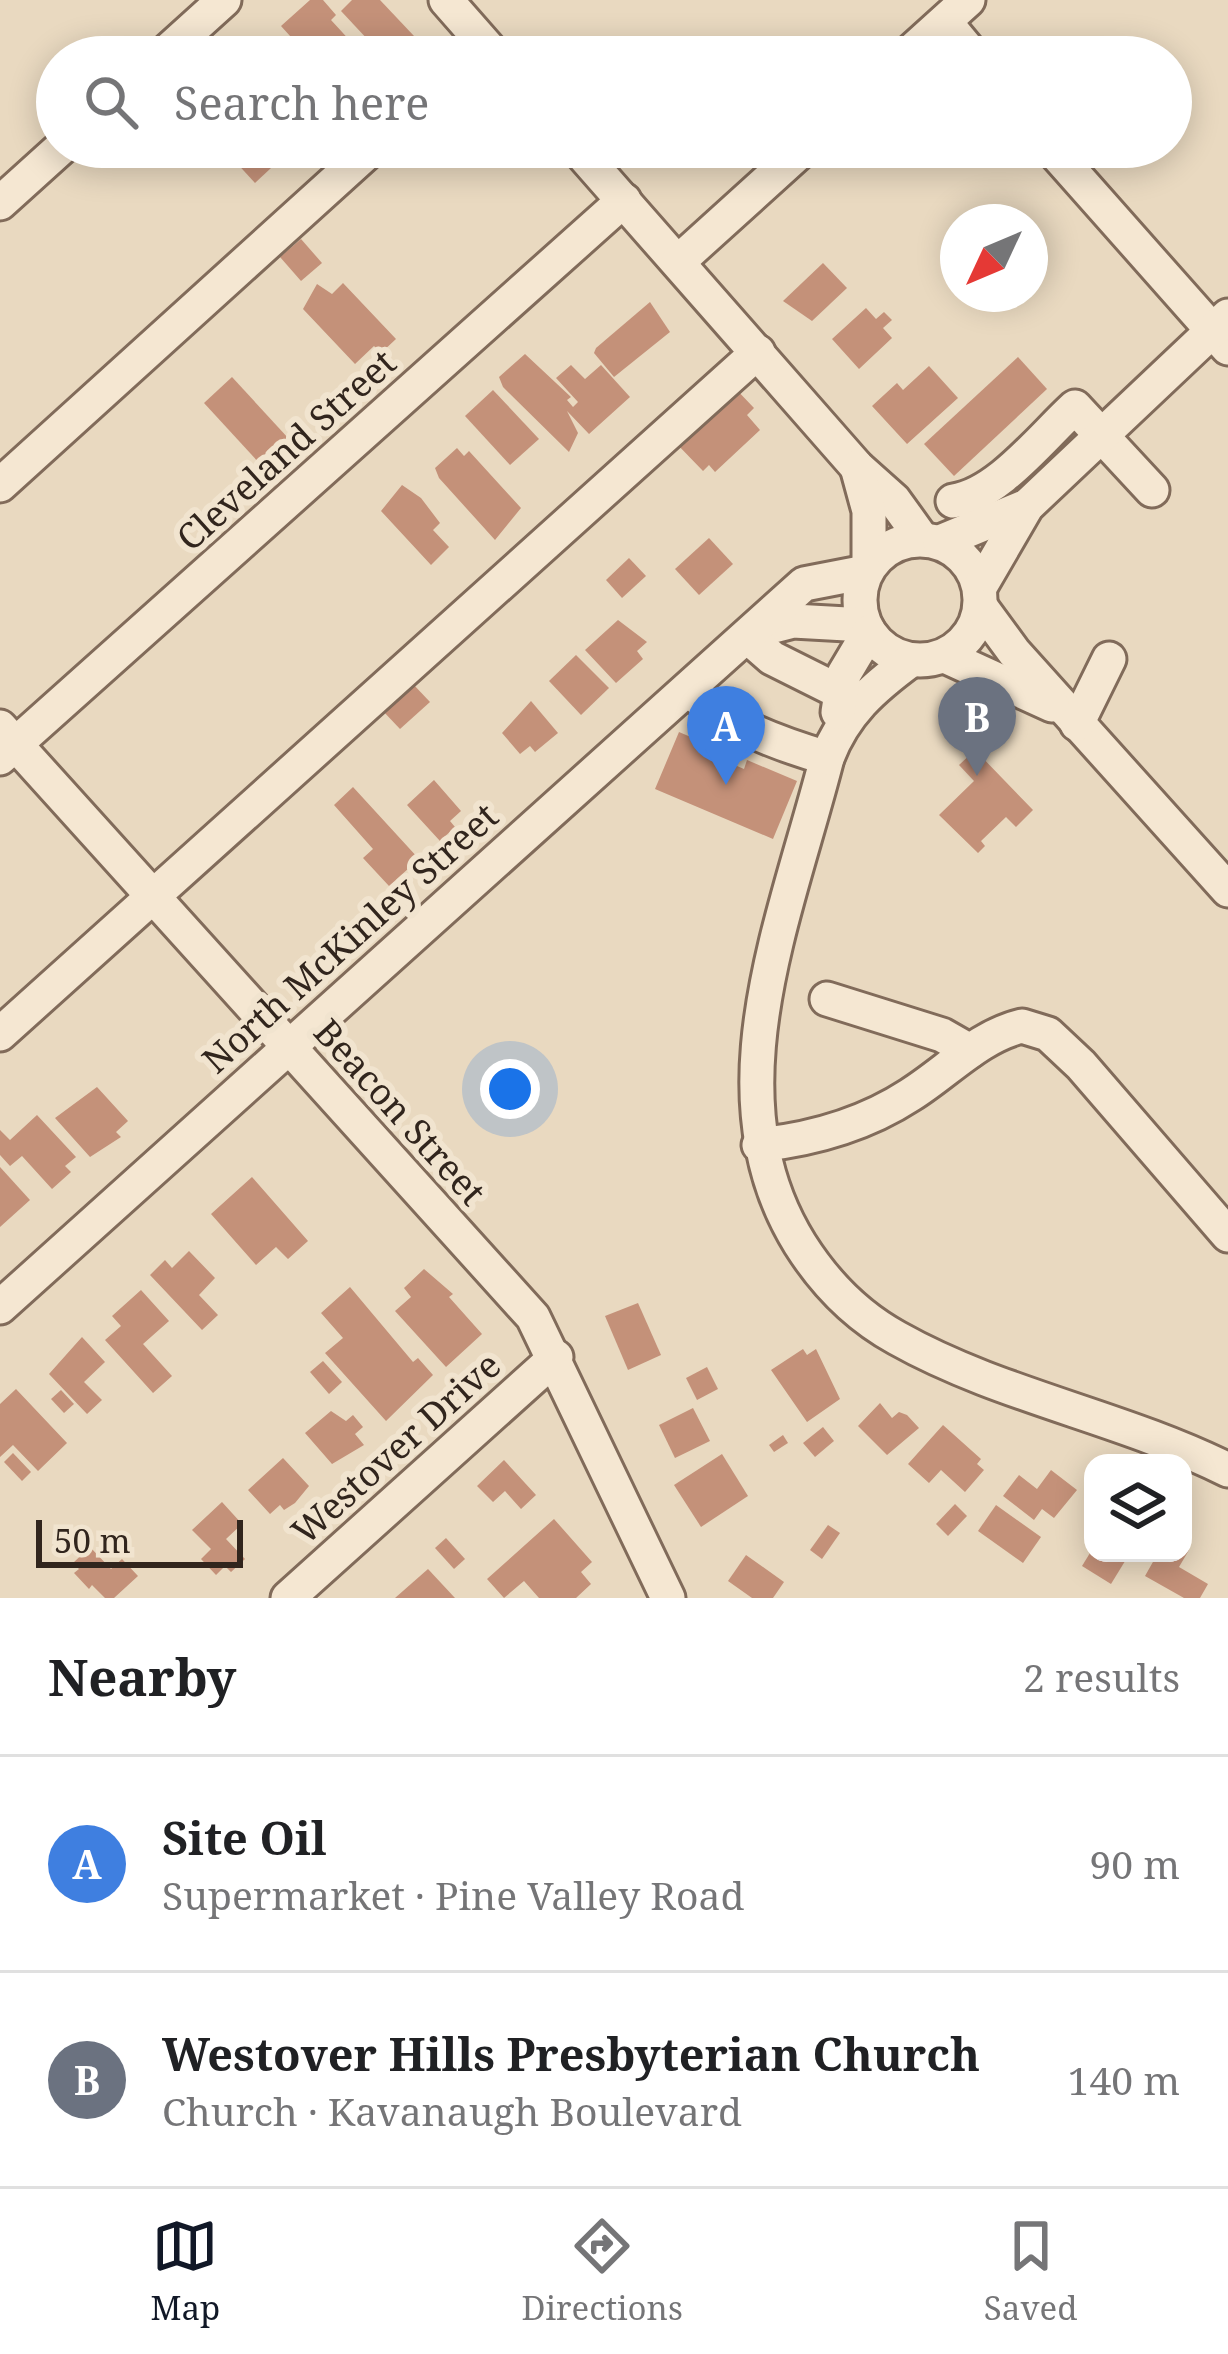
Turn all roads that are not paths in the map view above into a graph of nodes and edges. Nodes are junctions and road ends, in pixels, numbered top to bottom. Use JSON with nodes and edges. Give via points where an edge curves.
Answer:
{"nodes":[{"id":1,"x":224,"y":0,"type":"edge"},
{"id":2,"x":446,"y":0,"type":"edge"},
{"id":3,"x":956,"y":11,"type":"edge"},
{"id":4,"x":184,"y":36,"type":"edge"},
{"id":5,"x":472,"y":36,"type":"edge"},
{"id":6,"x":928,"y":36,"type":"edge"},
{"id":7,"x":38,"y":168,"type":"edge"},
{"id":8,"x":351,"y":168,"type":"edge"},
{"id":9,"x":595,"y":168,"type":"edge"},
{"id":10,"x":783,"y":168,"type":"edge"},
{"id":11,"x":1070,"y":168,"type":"edge"},
{"id":12,"x":624,"y":200,"type":"junction"},
{"id":13,"x":0,"y":202,"type":"edge"},
{"id":14,"x":678,"y":262,"type":"junction"},
{"id":15,"x":1223,"y":331,"type":"edge"},
{"id":16,"x":758,"y":352,"type":"junction"},
{"id":17,"x":1103,"y":433,"type":"junction"},
{"id":18,"x":857,"y":466,"type":"junction"},
{"id":19,"x":0,"y":485,"type":"edge"},
{"id":20,"x":1152,"y":490,"type":"dead end"},
{"id":21,"x":953,"y":501,"type":"dead end"},
{"id":22,"x":1027,"y":506,"type":"junction"},
{"id":23,"x":931,"y":541,"type":"junction"},
{"id":24,"x":868,"y":569,"type":"junction"},
{"id":25,"x":980,"y":597,"type":"junction"},
{"id":26,"x":867,"y":628,"type":"junction"},
{"id":27,"x":752,"y":633,"type":"junction"},
{"id":28,"x":946,"y":656,"type":"junction"},
{"id":29,"x":1109,"y":658,"type":"dead end"},
{"id":30,"x":911,"y":659,"type":"junction"},
{"id":31,"x":826,"y":685,"type":"junction"},
{"id":32,"x":689,"y":689,"type":"junction"},
{"id":33,"x":1073,"y":720,"type":"junction"},
{"id":34,"x":5,"y":743,"type":"edge"},
{"id":35,"x":832,"y":745,"type":"junction"},
{"id":36,"x":1223,"y":876,"type":"edge"},
{"id":37,"x":155,"y":898,"type":"junction"},
{"id":38,"x":827,"y":999,"type":"dead end"},
{"id":39,"x":0,"y":1034,"type":"edge"},
{"id":40,"x":287,"y":1046,"type":"junction"},
{"id":41,"x":970,"y":1052,"type":"junction"},
{"id":42,"x":759,"y":1145,"type":"junction"},
{"id":43,"x":1225,"y":1225,"type":"edge"},
{"id":44,"x":0,"y":1307,"type":"edge"},
{"id":45,"x":556,"y":1357,"type":"junction"},
{"id":46,"x":1228,"y":1470,"type":"edge"},
{"id":47,"x":288,"y":1598,"type":"edge"},
{"id":48,"x":668,"y":1598,"type":"edge"}],
"edges":[{"from":1,"to":4,"type":"street"},
{"from":2,"to":5,"type":"street"},
{"from":3,"to":6,"type":"street"},
{"from":7,"to":13,"type":"street"},
{"from":8,"to":19,"type":"street"},
{"from":9,"to":12,"type":"street"},
{"from":10,"to":14,"type":"street"},
{"from":11,"to":15,"type":"street"},
{"from":12,"to":14,"type":"street"},
{"from":12,"to":34,"type":"street","name":"Cleveland Street"},
{"from":14,"to":16,"type":"street"},
{"from":15,"to":17,"type":"street"},
{"from":16,"to":18,"type":"street"},
{"from":16,"to":37,"type":"street"},
{"from":17,"to":20,"type":"street"},
{"from":17,"to":21,"type":"street","via":[[1075,407],[970,499]]},
{"from":17,"to":22,"type":"street"},
{"from":18,"to":23,"type":"street"},
{"from":18,"to":24,"type":"street","via":[[869,511]]},
{"from":22,"to":23,"type":"street"},
{"from":22,"to":25,"type":"street"},
{"from":23,"to":24,"type":"street","via":[[899,543]]},
{"from":23,"to":25,"type":"street","via":[[958,552]]},
{"from":24,"to":26,"type":"street","via":[[860,603]]},
{"from":24,"to":27,"type":"street","name":"North McKinley Street","via":[[804,584]]},
{"from":25,"to":28,"type":"street","via":[[975,628]]},
{"from":25,"to":33,"type":"street"},
{"from":26,"to":27,"type":"street","via":[[793,621]]},
{"from":26,"to":30,"type":"street","via":[[888,651]]},
{"from":26,"to":31,"type":"street"},
{"from":27,"to":31,"type":"street","via":[[772,658]]},
{"from":27,"to":32,"type":"street","name":"North McKinley Street"},
{"from":28,"to":30,"type":"street"},
{"from":28,"to":33,"type":"street"},
{"from":29,"to":33,"type":"street"},
{"from":30,"to":35,"type":"street","via":[[867,692]]},
{"from":31,"to":35,"type":"street"},
{"from":32,"to":35,"type":"street","via":[[788,746]]},
{"from":32,"to":40,"type":"street","name":"North McKinley Street"},
{"from":33,"to":36,"type":"street"},
{"from":34,"to":37,"type":"street","name":"Beacon Street"},
{"from":35,"to":42,"type":"street","via":[[759,1027]]},
{"from":37,"to":39,"type":"street"},
{"from":37,"to":40,"type":"street","name":"Beacon Street"},
{"from":38,"to":41,"type":"street","via":[[942,1035]]},
{"from":40,"to":44,"type":"street","name":"North McKinley Street"},
{"from":40,"to":45,"type":"street","name":"Beacon Street","via":[[523,1305]]},
{"from":41,"to":42,"type":"street","via":[[874,1116]]},
{"from":41,"to":43,"type":"street","via":[[1022,1026],[1048,1034]]},
{"from":42,"to":46,"type":"street","via":[[767,1182],[807,1255],[879,1327]]},
{"from":45,"to":47,"type":"street","name":"Westover Drive"},
{"from":45,"to":48,"type":"street","name":"Beacon Street"}]}
